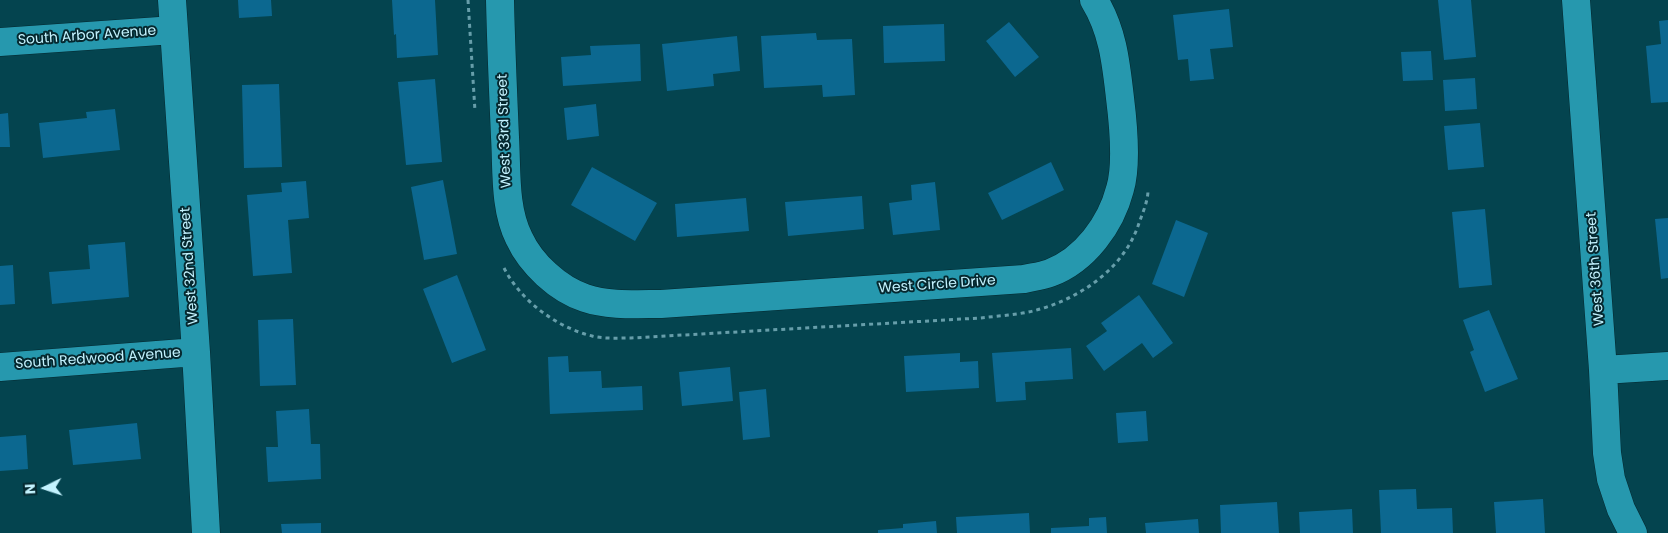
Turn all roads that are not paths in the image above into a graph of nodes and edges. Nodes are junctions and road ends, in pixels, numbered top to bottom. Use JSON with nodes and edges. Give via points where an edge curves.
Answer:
{"nodes":[{"id":1,"x":172,"y":0,"type":"edge"},
{"id":2,"x":500,"y":0,"type":"edge"},
{"id":3,"x":1094,"y":0,"type":"edge"},
{"id":4,"x":1576,"y":0,"type":"edge"},
{"id":5,"x":174,"y":30,"type":"junction"},
{"id":6,"x":0,"y":42,"type":"edge"},
{"id":7,"x":531,"y":257,"type":"joint"},
{"id":8,"x":196,"y":352,"type":"junction"},
{"id":9,"x":1668,"y":366,"type":"edge"},
{"id":10,"x":0,"y":367,"type":"edge"},
{"id":11,"x":1603,"y":370,"type":"junction"},
{"id":12,"x":206,"y":533,"type":"edge"},
{"id":13,"x":1633,"y":533,"type":"edge"}],
"edges":[{"from":1,"to":5,"type":"street","name":"West 32nd Street"},
{"from":2,"to":7,"type":"street","name":"West 33rd Street","via":[[508,203],[518,238]]},
{"from":3,"to":7,"type":"street","name":"West Circle Drive","via":[[1116,54],[1123,138],[1121,187],[1108,220],[1094,240],[1078,257],[1051,272],[1024,279],[623,304],[586,298],[565,289]]},
{"from":4,"to":11,"type":"street","name":"West 36th Street"},
{"from":5,"to":6,"type":"street","name":"South Arbor Avenue"},
{"from":5,"to":8,"type":"street","name":"West 32nd Street"},
{"from":8,"to":10,"type":"street","name":"South Redwood Avenue"},
{"from":8,"to":12,"type":"street","name":"West 32nd Street"},
{"from":9,"to":11,"type":"street"},
{"from":11,"to":13,"type":"street","name":"West 36th Street","via":[[1610,479]]}]}
